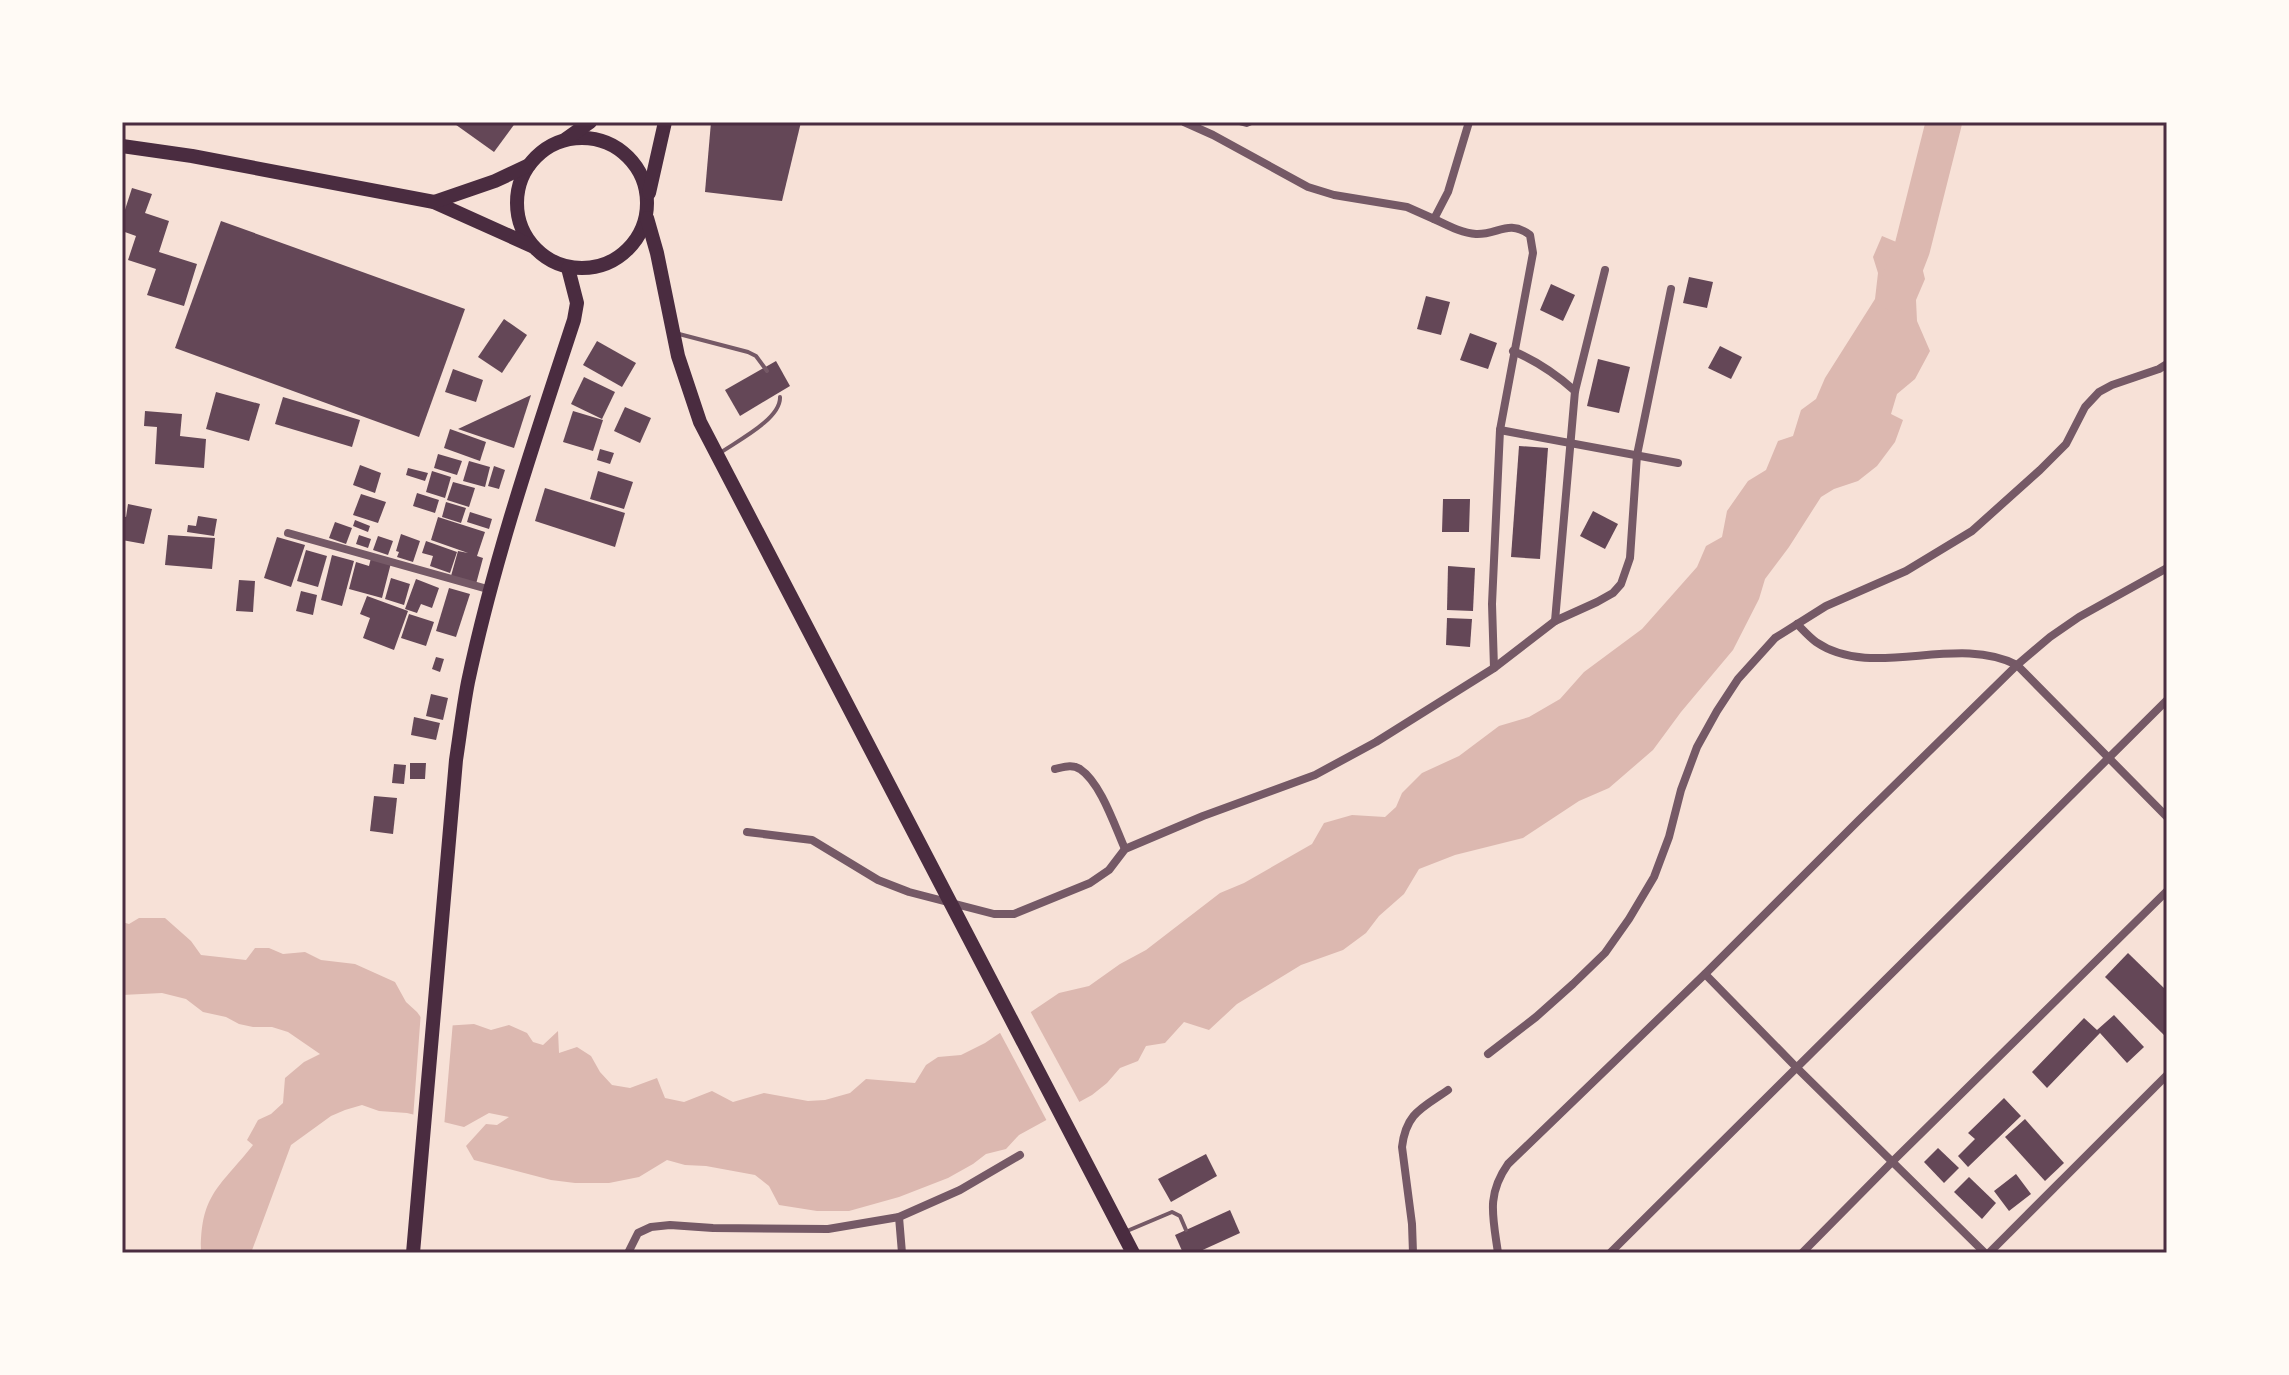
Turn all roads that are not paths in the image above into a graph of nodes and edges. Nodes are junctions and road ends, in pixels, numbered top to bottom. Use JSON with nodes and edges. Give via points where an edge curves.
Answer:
{"nodes":[{"id":1,"x":590,"y":122,"type":"edge"},
{"id":2,"x":665,"y":122,"type":"edge"},
{"id":3,"x":1184,"y":122,"type":"edge"},
{"id":4,"x":1236,"y":122,"type":"edge"},
{"id":5,"x":1254,"y":122,"type":"edge"},
{"id":6,"x":1469,"y":122,"type":"edge"},
{"id":7,"x":565,"y":139,"type":"junction"},
{"id":8,"x":122,"y":146,"type":"edge"},
{"id":9,"x":529,"y":165,"type":"junction"},
{"id":10,"x":648,"y":198,"type":"junction"},
{"id":11,"x":434,"y":202,"type":"junction"},
{"id":12,"x":647,"y":218,"type":"junction"},
{"id":13,"x":1434,"y":219,"type":"junction"},
{"id":14,"x":532,"y":246,"type":"junction"},
{"id":15,"x":568,"y":268,"type":"junction"},
{"id":16,"x":1605,"y":270,"type":"dead end"},
{"id":17,"x":1671,"y":289,"type":"dead end"},
{"id":18,"x":673,"y":333,"type":"junction"},
{"id":19,"x":1513,"y":351,"type":"junction"},
{"id":20,"x":2167,"y":364,"type":"edge"},
{"id":21,"x":767,"y":371,"type":"dead end"},
{"id":22,"x":1575,"y":391,"type":"junction"},
{"id":23,"x":780,"y":397,"type":"dead end"},
{"id":24,"x":1500,"y":430,"type":"junction"},
{"id":25,"x":1569,"y":442,"type":"junction"},
{"id":26,"x":718,"y":455,"type":"junction"},
{"id":27,"x":1637,"y":455,"type":"junction"},
{"id":28,"x":1678,"y":463,"type":"dead end"},
{"id":29,"x":288,"y":533,"type":"dead end"},
{"id":30,"x":2167,"y":568,"type":"edge"},
{"id":31,"x":491,"y":590,"type":"junction"},
{"id":32,"x":1555,"y":621,"type":"junction"},
{"id":33,"x":1797,"y":624,"type":"junction"},
{"id":34,"x":2017,"y":665,"type":"junction"},
{"id":35,"x":1494,"y":668,"type":"junction"},
{"id":36,"x":2167,"y":700,"type":"edge"},
{"id":37,"x":2107,"y":758,"type":"junction"},
{"id":38,"x":1055,"y":769,"type":"dead end"},
{"id":39,"x":2167,"y":817,"type":"edge"},
{"id":40,"x":747,"y":832,"type":"dead end"},
{"id":41,"x":1125,"y":849,"type":"junction"},
{"id":42,"x":2167,"y":891,"type":"edge"},
{"id":43,"x":1705,"y":974,"type":"junction"},
{"id":44,"x":1488,"y":1054,"type":"dead end"},
{"id":45,"x":1797,"y":1068,"type":"junction"},
{"id":46,"x":2167,"y":1075,"type":"edge"},
{"id":47,"x":1448,"y":1090,"type":"dead end"},
{"id":48,"x":1020,"y":1155,"type":"dead end"},
{"id":49,"x":1893,"y":1161,"type":"junction"},
{"id":50,"x":899,"y":1217,"type":"junction"},
{"id":51,"x":1186,"y":1230,"type":"dead end"},
{"id":52,"x":1123,"y":1233,"type":"junction"},
{"id":53,"x":413,"y":1253,"type":"edge"},
{"id":54,"x":628,"y":1253,"type":"edge"},
{"id":55,"x":902,"y":1253,"type":"edge"},
{"id":56,"x":1133,"y":1253,"type":"edge"},
{"id":57,"x":1413,"y":1253,"type":"edge"},
{"id":58,"x":1498,"y":1253,"type":"edge"},
{"id":59,"x":1610,"y":1253,"type":"edge"},
{"id":60,"x":1802,"y":1253,"type":"edge"},
{"id":61,"x":1987,"y":1253,"type":"edge"}],
"edges":[{"from":1,"to":7,"type":"main road"},
{"from":2,"to":10,"type":"main road"},
{"from":3,"to":13,"type":"street","via":[[1308,187],[1407,207]]},
{"from":4,"to":5,"type":"lane"},
{"from":6,"to":13,"type":"street","via":[[1448,192]]},
{"from":7,"to":9,"type":"main road"},
{"from":7,"to":10,"type":"main road","via":[[588,137],[629,156],[642,175]]},
{"from":8,"to":11,"type":"main road"},
{"from":9,"to":11,"type":"main road"},
{"from":9,"to":14,"type":"main road","via":[[517,206]]},
{"from":10,"to":12,"type":"main road"},
{"from":11,"to":14,"type":"main road"},
{"from":12,"to":15,"type":"main road","via":[[626,253],[589,269]]},
{"from":12,"to":18,"type":"main road"},
{"from":13,"to":19,"type":"street","via":[[1472,234],[1516,227],[1530,235],[1533,253]]},
{"from":14,"to":15,"type":"main road"},
{"from":15,"to":31,"type":"main road","via":[[577,303],[574,320]]},
{"from":16,"to":22,"type":"street"},
{"from":17,"to":27,"type":"street"},
{"from":18,"to":21,"type":"lane","via":[[748,352]]},
{"from":18,"to":26,"type":"main road","via":[[684,378]]},
{"from":19,"to":22,"type":"street","via":[[1555,373]]},
{"from":19,"to":24,"type":"street"},
{"from":20,"to":33,"type":"street","via":[[2099,392],[2066,444],[1972,531],[1906,571]]},
{"from":22,"to":25,"type":"street"},
{"from":23,"to":26,"type":"lane","via":[[772,417]]},
{"from":24,"to":25,"type":"street"},
{"from":24,"to":35,"type":"street"},
{"from":25,"to":27,"type":"street"},
{"from":25,"to":32,"type":"street"},
{"from":26,"to":52,"type":"main road"},
{"from":27,"to":28,"type":"street"},
{"from":27,"to":32,"type":"street","via":[[1630,558],[1621,584]]},
{"from":29,"to":31,"type":"street"},
{"from":30,"to":34,"type":"street","via":[[2079,617]]},
{"from":31,"to":53,"type":"main road","via":[[456,760]]},
{"from":32,"to":35,"type":"street"},
{"from":33,"to":34,"type":"street","via":[[1814,641],[1857,656],[1974,652]]},
{"from":33,"to":44,"type":"street","via":[[1758,656],[1717,711],[1697,747],[1654,877],[1605,953]]},
{"from":34,"to":37,"type":"street"},
{"from":34,"to":43,"type":"street"},
{"from":35,"to":41,"type":"street","via":[[1315,775]]},
{"from":36,"to":37,"type":"street"},
{"from":37,"to":39,"type":"street"},
{"from":37,"to":45,"type":"street"},
{"from":38,"to":41,"type":"street","via":[[1074,767],[1089,778]]},
{"from":40,"to":41,"type":"street","via":[[812,840],[878,880],[994,914],[1014,914],[1090,883]]},
{"from":42,"to":49,"type":"street"},
{"from":43,"to":45,"type":"street"},
{"from":43,"to":58,"type":"street","via":[[1508,1164],[1493,1197]]},
{"from":45,"to":49,"type":"street"},
{"from":45,"to":59,"type":"street"},
{"from":46,"to":61,"type":"street"},
{"from":47,"to":57,"type":"street","via":[[1417,1112],[1403,1134]]},
{"from":48,"to":50,"type":"street"},
{"from":49,"to":60,"type":"street"},
{"from":49,"to":61,"type":"street"},
{"from":50,"to":54,"type":"street","via":[[828,1229],[651,1227],[638,1233]]},
{"from":50,"to":55,"type":"street"},
{"from":51,"to":52,"type":"lane","via":[[1172,1212]]},
{"from":52,"to":56,"type":"main road"}]}
